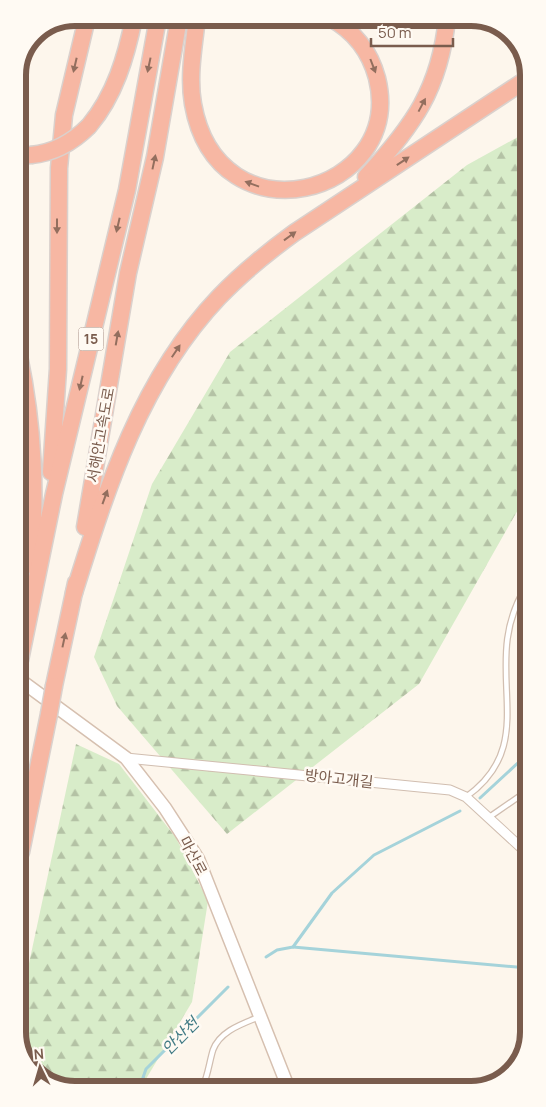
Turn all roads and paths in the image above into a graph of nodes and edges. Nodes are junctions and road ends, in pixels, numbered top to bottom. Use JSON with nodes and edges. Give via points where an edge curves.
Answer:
{"nodes":[{"id":1,"x":86,"y":26,"type":"edge"},
{"id":2,"x":132,"y":26,"type":"edge"},
{"id":3,"x":157,"y":26,"type":"edge"},
{"id":4,"x":177,"y":26,"type":"edge"},
{"id":5,"x":196,"y":26,"type":"edge"},
{"id":6,"x":341,"y":26,"type":"edge"},
{"id":7,"x":446,"y":26,"type":"edge"},
{"id":8,"x":520,"y":84,"type":"edge"},
{"id":9,"x":26,"y":156,"type":"edge"},
{"id":10,"x":348,"y":198,"type":"junction"},
{"id":11,"x":26,"y":398,"type":"edge"},
{"id":12,"x":74,"y":593,"type":"junction"},
{"id":13,"x":520,"y":598,"type":"edge"},
{"id":14,"x":26,"y":607,"type":"edge"},
{"id":15,"x":26,"y":626,"type":"edge"},
{"id":16,"x":26,"y":631,"type":"edge"},
{"id":17,"x":513,"y":655,"type":"dead end"},
{"id":18,"x":26,"y":684,"type":"edge"},
{"id":19,"x":126,"y":758,"type":"junction"},
{"id":20,"x":486,"y":787,"type":"dead end"},
{"id":21,"x":520,"y":796,"type":"edge"},
{"id":22,"x":466,"y":797,"type":"junction"},
{"id":23,"x":488,"y":818,"type":"junction"},
{"id":24,"x":26,"y":827,"type":"edge"},
{"id":25,"x":520,"y":847,"type":"edge"},
{"id":26,"x":260,"y":1017,"type":"junction"},
{"id":27,"x":206,"y":1081,"type":"edge"},
{"id":28,"x":286,"y":1081,"type":"edge"}],
"edges":[{"from":1,"to":15,"type":"highway","one_way":true,"via":[[64,115],[57,198],[58,370],[53,449]]},
{"from":2,"to":9,"type":"highway","bridge":true,"via":[[112,90],[89,126],[58,148]]},
{"from":3,"to":16,"type":"highway","name":"서해안고속도로","number":"15","one_way":true,"via":[[127,190],[54,494]]},
{"from":12,"to":4,"type":"highway","name":"서해안고속도로","number":"15","one_way":true,"via":[[128,273],[155,157]]},
{"from":6,"to":5,"type":"highway","one_way":true,"via":[[353,35],[372,62],[380,94],[374,131],[364,149],[340,174],[314,187],[284,190],[262,188],[231,174],[216,159],[203,138],[192,91]]},
{"from":10,"to":7,"type":"highway","one_way":true,"via":[[401,140],[419,112],[440,62]]},
{"from":10,"to":8,"type":"highway","one_way":true},
{"from":12,"to":10,"type":"highway","one_way":true,"via":[[126,440],[145,400],[186,337],[219,297],[263,256]]},
{"from":11,"to":14,"type":"highway","via":[[35,497]]},
{"from":24,"to":12,"type":"highway","name":"서해안고속도로","number":"15","one_way":true,"bridge":true},
{"from":13,"to":17,"type":"lane","via":[[512,634]]},
{"from":18,"to":19,"type":"street","name":"마산로"},
{"from":19,"to":22,"type":"street","name":"방아고개길","via":[[450,790]]},
{"from":19,"to":26,"type":"street","name":"마산로","via":[[165,808],[198,859]]},
{"from":20,"to":22,"type":"lane"},
{"from":21,"to":23,"type":"lane"},
{"from":22,"to":23,"type":"street","name":"방아고개길"},
{"from":23,"to":25,"type":"street","name":"방아고개길"},
{"from":26,"to":27,"type":"lane","via":[[224,1033],[213,1049]]},
{"from":26,"to":28,"type":"street","name":"마산로"}]}
